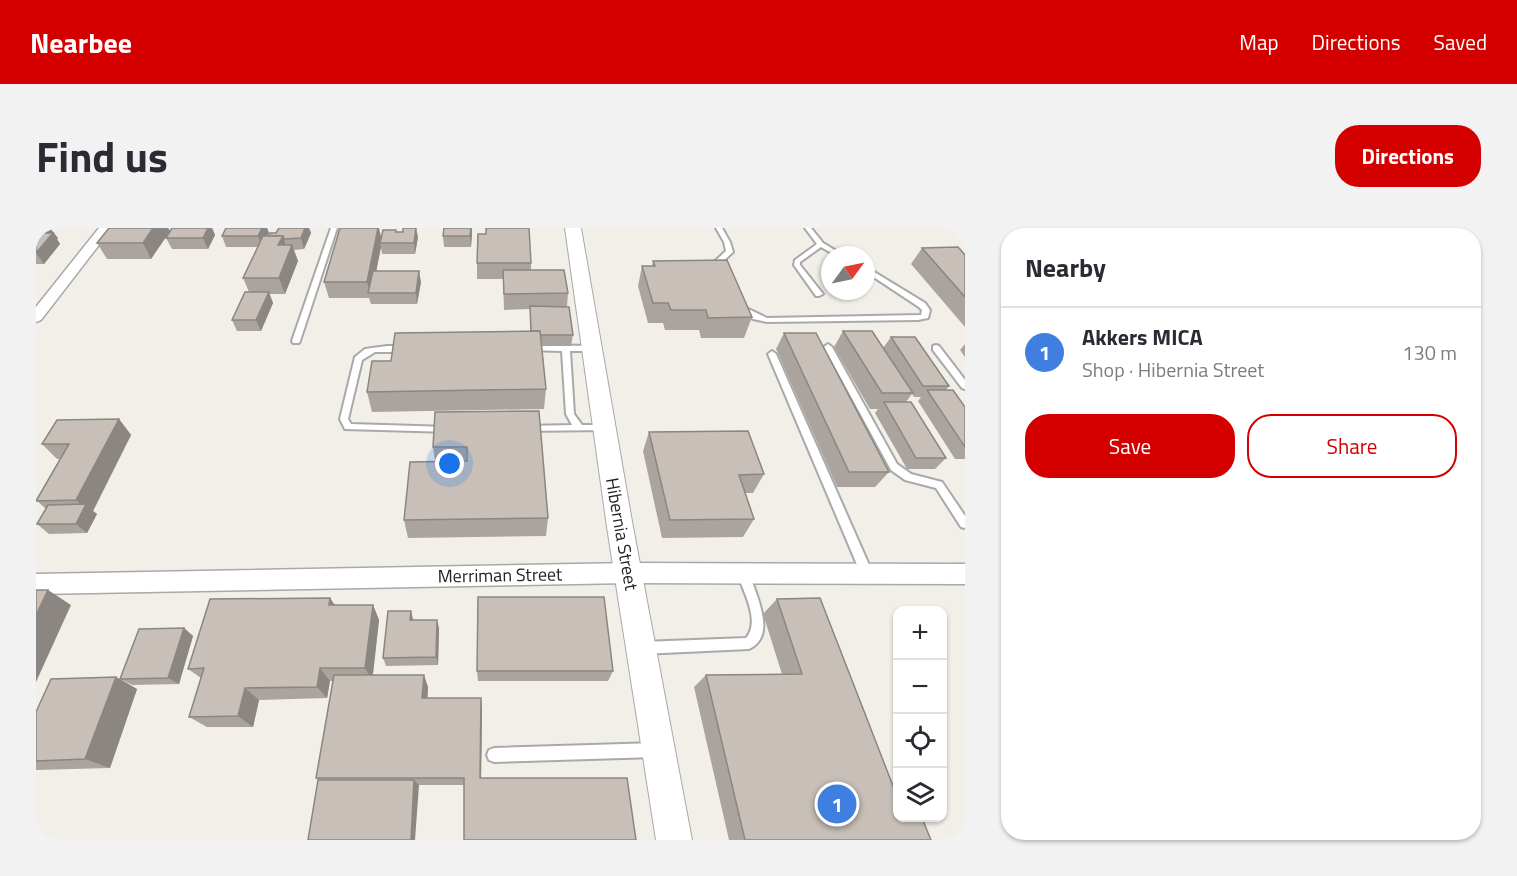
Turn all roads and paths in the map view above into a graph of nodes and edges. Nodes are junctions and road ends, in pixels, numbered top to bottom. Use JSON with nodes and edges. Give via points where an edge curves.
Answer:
{"nodes":[{"id":1,"x":106,"y":228,"type":"edge"},
{"id":2,"x":334,"y":228,"type":"edge"},
{"id":3,"x":573,"y":228,"type":"edge"},
{"id":4,"x":719,"y":228,"type":"edge"},
{"id":5,"x":808,"y":228,"type":"edge"},
{"id":6,"x":821,"y":244,"type":"junction"},
{"id":7,"x":824,"y":246,"type":"edge"},
{"id":8,"x":875,"y":275,"type":"edge"},
{"id":9,"x":724,"y":284,"type":"edge"},
{"id":10,"x":819,"y":294,"type":"dead end"},
{"id":11,"x":733,"y":303,"type":"edge"},
{"id":12,"x":36,"y":317,"type":"edge"},
{"id":13,"x":296,"y":340,"type":"dead end"},
{"id":14,"x":828,"y":347,"type":"dead end"},
{"id":15,"x":418,"y":348,"type":"edge"},
{"id":16,"x":521,"y":348,"type":"edge"},
{"id":17,"x":566,"y":348,"type":"junction"},
{"id":18,"x":592,"y":348,"type":"junction"},
{"id":19,"x":936,"y":348,"type":"dead end"},
{"id":20,"x":772,"y":354,"type":"dead end"},
{"id":21,"x":965,"y":386,"type":"edge"},
{"id":22,"x":592,"y":428,"type":"junction"},
{"id":23,"x":463,"y":430,"type":"edge"},
{"id":24,"x":514,"y":430,"type":"edge"},
{"id":25,"x":965,"y":524,"type":"edge"},
{"id":26,"x":629,"y":573,"type":"junction"},
{"id":27,"x":743,"y":573,"type":"junction"},
{"id":28,"x":965,"y":573,"type":"edge"},
{"id":29,"x":867,"y":574,"type":"junction"},
{"id":30,"x":36,"y":584,"type":"edge"},
{"id":31,"x":642,"y":648,"type":"junction"},
{"id":32,"x":659,"y":750,"type":"junction"},
{"id":33,"x":494,"y":755,"type":"dead end"},
{"id":34,"x":674,"y":840,"type":"edge"}],
"edges":[{"from":1,"to":12,"type":"street"},
{"from":2,"to":13,"type":"lane"},
{"from":3,"to":18,"type":"street","name":"Hibernia Street"},
{"from":4,"to":9,"type":"lane","via":[[729,247],[729,254],[716,262]]},
{"from":5,"to":6,"type":"lane"},
{"from":6,"to":7,"type":"lane"},
{"from":6,"to":10,"type":"lane","via":[[797,261]]},
{"from":8,"to":11,"type":"lane","via":[[922,305],[927,310],[925,316],[767,320]]},
{"from":14,"to":25,"type":"lane","via":[[894,467],[909,477],[939,485]]},
{"from":15,"to":23,"type":"lane","via":[[363,352],[344,419],[348,427]]},
{"from":16,"to":17,"type":"lane"},
{"from":17,"to":18,"type":"lane"},
{"from":17,"to":22,"type":"lane","via":[[570,414]]},
{"from":18,"to":22,"type":"street","name":"Hibernia Street"},
{"from":19,"to":21,"type":"lane"},
{"from":20,"to":29,"type":"lane"},
{"from":22,"to":24,"type":"lane"},
{"from":22,"to":26,"type":"street","name":"Hibernia Street"},
{"from":26,"to":27,"type":"street","name":"Merriman Street"},
{"from":26,"to":30,"type":"street","name":"Merriman Street"},
{"from":26,"to":31,"type":"street","name":"Hibernia Street"},
{"from":27,"to":29,"type":"street","name":"Merriman Street"},
{"from":27,"to":31,"type":"lane","via":[[758,621],[758,633],[749,643]]},
{"from":28,"to":29,"type":"street","name":"Merriman Street"},
{"from":31,"to":32,"type":"street","name":"Hibernia Street"},
{"from":32,"to":33,"type":"lane"},
{"from":32,"to":34,"type":"street","name":"Hibernia Street"}]}
